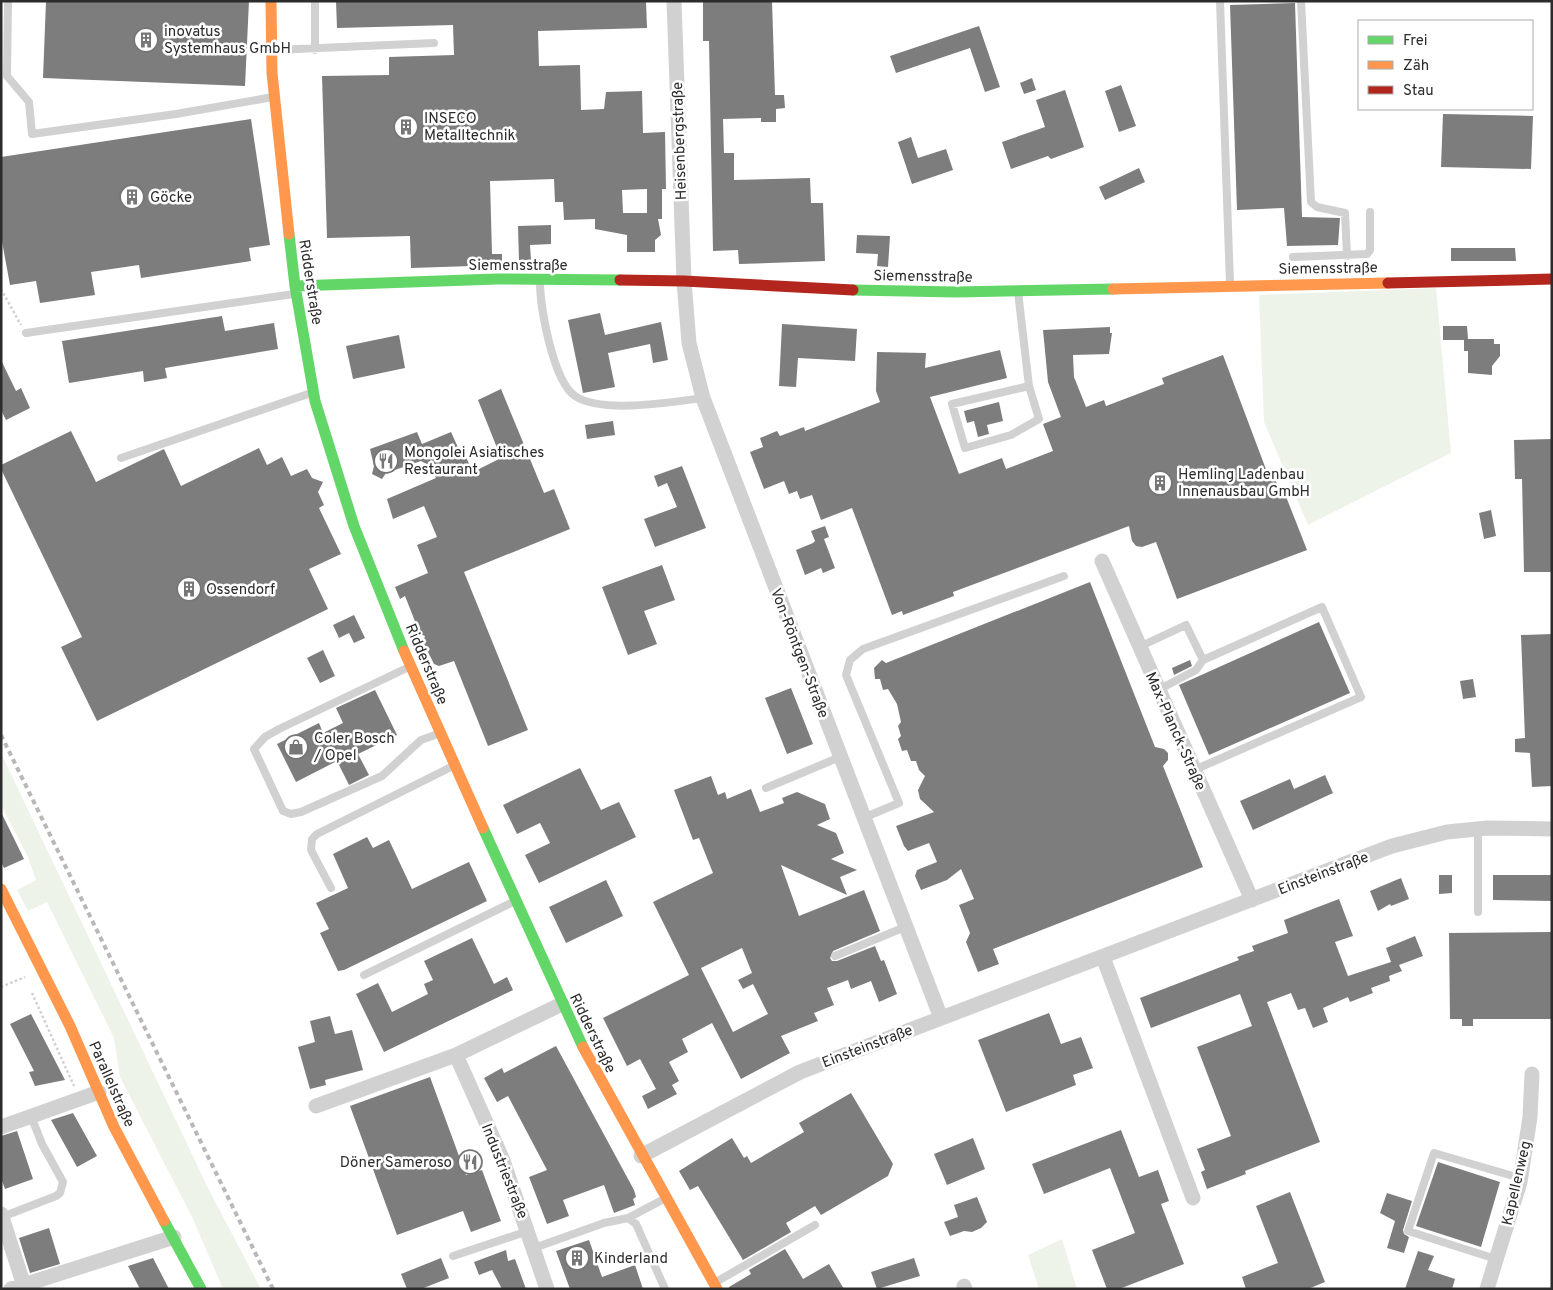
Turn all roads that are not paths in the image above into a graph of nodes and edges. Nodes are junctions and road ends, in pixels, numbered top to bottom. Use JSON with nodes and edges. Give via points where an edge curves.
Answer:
{"nodes":[{"id":1,"x":8,"y":1,"type":"edge"},
{"id":2,"x":271,"y":1,"type":"edge"},
{"id":3,"x":315,"y":1,"type":"edge"},
{"id":4,"x":674,"y":1,"type":"edge"},
{"id":5,"x":1220,"y":1,"type":"edge"},
{"id":6,"x":1301,"y":1,"type":"edge"},
{"id":7,"x":434,"y":43,"type":"dead end"},
{"id":8,"x":272,"y":50,"type":"junction"},
{"id":9,"x":315,"y":50,"type":"junction"},
{"id":10,"x":275,"y":96,"type":"junction"},
{"id":11,"x":1370,"y":212,"type":"dead end"},
{"id":12,"x":1347,"y":256,"type":"junction"},
{"id":13,"x":1293,"y":257,"type":"dead end"},
{"id":14,"x":1552,"y":279,"type":"edge"},
{"id":15,"x":540,"y":280,"type":"junction"},
{"id":16,"x":684,"y":281,"type":"junction"},
{"id":17,"x":1230,"y":286,"type":"junction"},
{"id":18,"x":296,"y":290,"type":"junction"},
{"id":19,"x":1018,"y":290,"type":"junction"},
{"id":20,"x":26,"y":333,"type":"road end"},
{"id":21,"x":1029,"y":386,"type":"junction"},
{"id":22,"x":313,"y":392,"type":"junction"},
{"id":23,"x":703,"y":398,"type":"junction"},
{"id":24,"x":121,"y":458,"type":"dead end"},
{"id":25,"x":1102,"y":561,"type":"dead end"},
{"id":26,"x":1064,"y":576,"type":"dead end"},
{"id":27,"x":1138,"y":647,"type":"junction"},
{"id":28,"x":1203,"y":660,"type":"junction"},
{"id":29,"x":410,"y":666,"type":"junction"},
{"id":30,"x":1158,"y":690,"type":"junction"},
{"id":31,"x":440,"y":733,"type":"junction"},
{"id":32,"x":840,"y":757,"type":"junction"},
{"id":33,"x":454,"y":766,"type":"junction"},
{"id":34,"x":1194,"y":770,"type":"junction"},
{"id":35,"x":766,"y":788,"type":"dead end"},
{"id":36,"x":863,"y":818,"type":"junction"},
{"id":37,"x":1478,"y":829,"type":"junction"},
{"id":38,"x":1552,"y":829,"type":"edge"},
{"id":39,"x":330,"y":888,"type":"dead end"},
{"id":40,"x":1,"y":889,"type":"edge"},
{"id":41,"x":1252,"y":900,"type":"junction"},
{"id":42,"x":515,"y":901,"type":"junction"},
{"id":43,"x":1478,"y":912,"type":"dead end"},
{"id":44,"x":906,"y":926,"type":"junction"},
{"id":45,"x":835,"y":956,"type":"dead end"},
{"id":46,"x":1103,"y":958,"type":"junction"},
{"id":47,"x":364,"y":976,"type":"dead end"},
{"id":48,"x":562,"y":1004,"type":"junction"},
{"id":49,"x":941,"y":1018,"type":"junction"},
{"id":50,"x":456,"y":1055,"type":"junction"},
{"id":51,"x":1532,"y":1074,"type":"dead end"},
{"id":52,"x":99,"y":1092,"type":"junction"},
{"id":53,"x":316,"y":1106,"type":"dead end"},
{"id":54,"x":31,"y":1116,"type":"junction"},
{"id":55,"x":1,"y":1127,"type":"edge"},
{"id":56,"x":641,"y":1156,"type":"junction"},
{"id":57,"x":1520,"y":1178,"type":"junction"},
{"id":58,"x":665,"y":1198,"type":"junction"},
{"id":59,"x":1193,"y":1198,"type":"dead end"},
{"id":60,"x":2,"y":1215,"type":"edge"},
{"id":61,"x":628,"y":1218,"type":"junction"},
{"id":62,"x":815,"y":1225,"type":"dead end"},
{"id":63,"x":528,"y":1231,"type":"junction"},
{"id":64,"x":174,"y":1238,"type":"junction"},
{"id":65,"x":534,"y":1248,"type":"junction"},
{"id":66,"x":453,"y":1256,"type":"dead end"},
{"id":67,"x":1496,"y":1259,"type":"junction"},
{"id":68,"x":715,"y":1286,"type":"edge"},
{"id":69,"x":20,"y":1287,"type":"edge"},
{"id":70,"x":202,"y":1289,"type":"edge"},
{"id":71,"x":547,"y":1289,"type":"edge"},
{"id":72,"x":665,"y":1289,"type":"edge"},
{"id":73,"x":1487,"y":1289,"type":"edge"}],
"edges":[{"from":1,"to":10,"type":"lane","via":[[7,76],[29,102],[32,134]]},
{"from":2,"to":8,"type":"street","name":"Ridderstraße"},
{"from":3,"to":9,"type":"lane"},
{"from":4,"to":16,"type":"street","name":"Heisenbergstraße"},
{"from":5,"to":17,"type":"lane"},
{"from":6,"to":12,"type":"lane","via":[[1311,202],[1317,207],[1345,213]]},
{"from":7,"to":9,"type":"lane"},
{"from":8,"to":9,"type":"lane"},
{"from":8,"to":10,"type":"street","name":"Ridderstraße"},
{"from":10,"to":18,"type":"street","name":"Ridderstraße"},
{"from":11,"to":12,"type":"lane","via":[[1370,250],[1364,255]]},
{"from":12,"to":13,"type":"lane"},
{"from":14,"to":17,"type":"street","name":"Siemensstraße"},
{"from":15,"to":16,"type":"street","name":"Siemensstraße"},
{"from":15,"to":18,"type":"street","name":"Siemensstraße"},
{"from":15,"to":23,"type":"lane","via":[[540,301],[553,355],[574,395],[587,401],[623,405]]},
{"from":16,"to":19,"type":"street","name":"Siemensstraße","via":[[810,289]]},
{"from":16,"to":23,"type":"street","name":"Von-Röntgen-Straße","via":[[689,343]]},
{"from":17,"to":19,"type":"street","name":"Siemensstraße"},
{"from":18,"to":20,"type":"lane"},
{"from":18,"to":22,"type":"street","name":"Ridderstraße"},
{"from":19,"to":21,"type":"lane"},
{"from":21,"to":21,"type":"lane","via":[[1039,419],[1011,435],[965,448],[952,404]]},
{"from":22,"to":24,"type":"lane"},
{"from":22,"to":29,"type":"street","name":"Ridderstraße","via":[[354,526]]},
{"from":23,"to":32,"type":"street","name":"Von-Röntgen-Straße"},
{"from":25,"to":27,"type":"street","name":"Max-Planck-Straße"},
{"from":26,"to":36,"type":"lane","via":[[863,649],[850,660],[846,675],[899,803]]},
{"from":27,"to":28,"type":"lane","via":[[1186,625]]},
{"from":27,"to":30,"type":"street","name":"Max-Planck-Straße"},
{"from":28,"to":30,"type":"lane","via":[[1196,670]]},
{"from":28,"to":34,"type":"lane","via":[[1322,607],[1361,698]]},
{"from":29,"to":31,"type":"street","name":"Ridderstraße"},
{"from":29,"to":31,"type":"lane","via":[[279,729],[254,749],[284,811],[291,814],[382,776],[421,740]]},
{"from":30,"to":34,"type":"street","name":"Max-Planck-Straße"},
{"from":31,"to":33,"type":"street","name":"Ridderstraße"},
{"from":32,"to":35,"type":"lane"},
{"from":32,"to":36,"type":"street","name":"Von-Röntgen-Straße"},
{"from":33,"to":39,"type":"lane","via":[[312,839],[311,850]]},
{"from":33,"to":42,"type":"street","name":"Ridderstraße"},
{"from":34,"to":41,"type":"street","name":"Max-Planck-Straße"},
{"from":36,"to":44,"type":"street","name":"Von-Röntgen-Straße"},
{"from":37,"to":38,"type":"street","name":"Einsteinstraße"},
{"from":37,"to":41,"type":"street","name":"Einsteinstraße","via":[[1447,832],[1392,846]]},
{"from":37,"to":43,"type":"lane"},
{"from":40,"to":52,"type":"street","name":"Parallelstraße","via":[[70,1026]]},
{"from":41,"to":46,"type":"street","name":"Einsteinstraße"},
{"from":42,"to":47,"type":"lane"},
{"from":42,"to":48,"type":"street","name":"Ridderstraße"},
{"from":44,"to":45,"type":"lane"},
{"from":44,"to":49,"type":"street","name":"Von-Röntgen-Straße"},
{"from":46,"to":49,"type":"street","name":"Einsteinstraße"},
{"from":46,"to":59,"type":"street"},
{"from":48,"to":50,"type":"street"},
{"from":48,"to":56,"type":"street","name":"Ridderstraße"},
{"from":49,"to":56,"type":"street","name":"Einsteinstraße","via":[[800,1072]]},
{"from":50,"to":53,"type":"street"},
{"from":50,"to":63,"type":"street","name":"Industriestraße","via":[[502,1158]]},
{"from":51,"to":57,"type":"street","name":"Kapellenweg","via":[[1530,1117]]},
{"from":52,"to":54,"type":"street"},
{"from":52,"to":64,"type":"street","name":"Parallelstraße","via":[[114,1127]]},
{"from":54,"to":55,"type":"street"},
{"from":54,"to":60,"type":"lane","via":[[63,1187],[56,1196]]},
{"from":56,"to":58,"type":"street","name":"Ridderstraße"},
{"from":57,"to":67,"type":"street","name":"Kapellenweg"},
{"from":57,"to":67,"type":"lane","via":[[1434,1153],[1408,1230]]},
{"from":58,"to":61,"type":"lane"},
{"from":58,"to":68,"type":"street","name":"Ridderstraße"},
{"from":60,"to":69,"type":"street"},
{"from":61,"to":65,"type":"lane","via":[[604,1223]]},
{"from":61,"to":72,"type":"lane","via":[[636,1224]]},
{"from":62,"to":68,"type":"lane"},
{"from":63,"to":65,"type":"street","name":"Industriestraße"},
{"from":63,"to":66,"type":"lane"},
{"from":64,"to":69,"type":"street"},
{"from":64,"to":70,"type":"street","name":"Parallelstraße"},
{"from":65,"to":71,"type":"street","name":"Industriestraße"},
{"from":67,"to":73,"type":"street","name":"Kapellenweg"}]}
